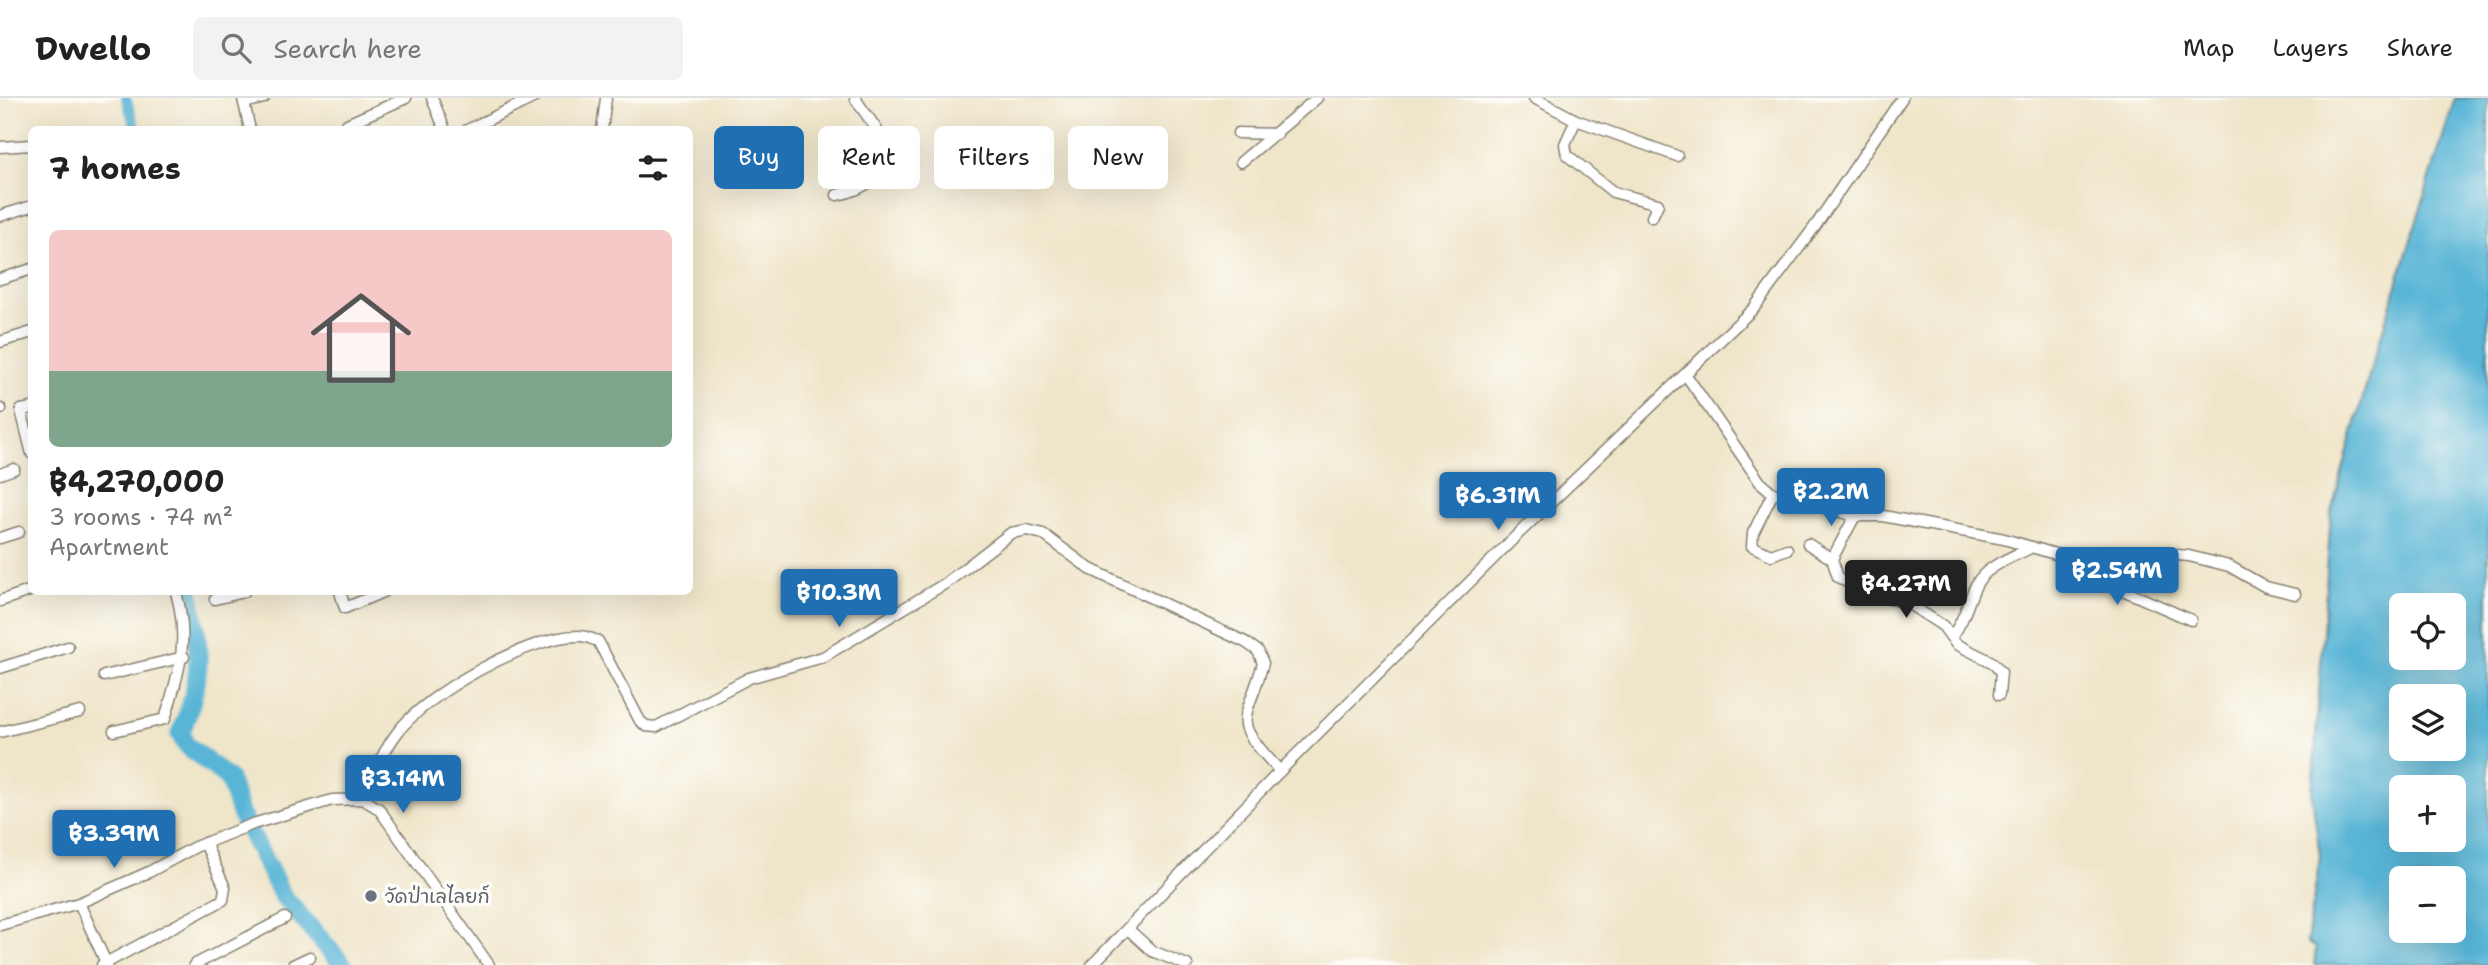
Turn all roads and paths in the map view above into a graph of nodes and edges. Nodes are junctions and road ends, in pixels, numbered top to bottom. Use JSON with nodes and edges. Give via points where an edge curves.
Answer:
{"nodes":[{"id":1,"x":264,"y":98,"type":"edge"},
{"id":2,"x":405,"y":98,"type":"edge"},
{"id":3,"x":432,"y":98,"type":"edge"},
{"id":4,"x":533,"y":98,"type":"edge"},
{"id":5,"x":606,"y":98,"type":"edge"},
{"id":6,"x":855,"y":98,"type":"edge"},
{"id":7,"x":1317,"y":98,"type":"edge"},
{"id":8,"x":1534,"y":98,"type":"edge"},
{"id":9,"x":1902,"y":98,"type":"edge"},
{"id":10,"x":244,"y":100,"type":"edge"},
{"id":11,"x":1576,"y":120,"type":"junction"},
{"id":12,"x":347,"y":124,"type":"dead end"},
{"id":13,"x":249,"y":126,"type":"edge"},
{"id":14,"x":443,"y":126,"type":"edge"},
{"id":15,"x":475,"y":126,"type":"edge"},
{"id":16,"x":602,"y":126,"type":"edge"},
{"id":17,"x":1238,"y":133,"type":"dead end"},
{"id":18,"x":1277,"y":134,"type":"junction"},
{"id":19,"x":28,"y":145,"type":"edge"},
{"id":20,"x":0,"y":147,"type":"edge"},
{"id":21,"x":1678,"y":156,"type":"dead end"},
{"id":22,"x":1241,"y":162,"type":"dead end"},
{"id":23,"x":837,"y":195,"type":"dead end"},
{"id":24,"x":28,"y":207,"type":"edge"},
{"id":25,"x":0,"y":216,"type":"edge"},
{"id":26,"x":1652,"y":217,"type":"dead end"},
{"id":27,"x":28,"y":270,"type":"edge"},
{"id":28,"x":0,"y":279,"type":"edge"},
{"id":29,"x":28,"y":333,"type":"edge"},
{"id":30,"x":0,"y":342,"type":"edge"},
{"id":31,"x":1686,"y":375,"type":"junction"},
{"id":32,"x":28,"y":409,"type":"edge"},
{"id":33,"x":28,"y":438,"type":"edge"},
{"id":34,"x":14,"y":469,"type":"dead end"},
{"id":35,"x":0,"y":474,"type":"edge"},
{"id":36,"x":1773,"y":493,"type":"junction"},
{"id":37,"x":1855,"y":516,"type":"junction"},
{"id":38,"x":19,"y":532,"type":"dead end"},
{"id":39,"x":0,"y":538,"type":"edge"},
{"id":40,"x":1808,"y":544,"type":"dead end"},
{"id":41,"x":2032,"y":547,"type":"junction"},
{"id":42,"x":1787,"y":549,"type":"dead end"},
{"id":43,"x":1832,"y":559,"type":"junction"},
{"id":44,"x":2079,"y":561,"type":"junction"},
{"id":45,"x":28,"y":591,"type":"edge"},
{"id":46,"x":2295,"y":594,"type":"dead end"},
{"id":47,"x":177,"y":595,"type":"edge"},
{"id":48,"x":232,"y":595,"type":"edge"},
{"id":49,"x":341,"y":595,"type":"edge"},
{"id":50,"x":376,"y":595,"type":"edge"},
{"id":51,"x":215,"y":599,"type":"dead end"},
{"id":52,"x":0,"y":601,"type":"edge"},
{"id":53,"x":2191,"y":620,"type":"dead end"},
{"id":54,"x":1952,"y":636,"type":"junction"},
{"id":55,"x":68,"y":647,"type":"dead end"},
{"id":56,"x":184,"y":657,"type":"junction"},
{"id":57,"x":0,"y":668,"type":"edge"},
{"id":58,"x":104,"y":676,"type":"dead end"},
{"id":59,"x":1999,"y":695,"type":"dead end"},
{"id":60,"x":80,"y":712,"type":"dead end"},
{"id":61,"x":114,"y":731,"type":"dead end"},
{"id":62,"x":0,"y":732,"type":"edge"},
{"id":63,"x":1280,"y":771,"type":"junction"},
{"id":64,"x":362,"y":799,"type":"junction"},
{"id":65,"x":205,"y":843,"type":"junction"},
{"id":66,"x":79,"y":903,"type":"junction"},
{"id":67,"x":285,"y":918,"type":"dead end"},
{"id":68,"x":0,"y":925,"type":"edge"},
{"id":69,"x":1128,"y":929,"type":"junction"},
{"id":70,"x":310,"y":957,"type":"dead end"},
{"id":71,"x":105,"y":964,"type":"edge"},
{"id":72,"x":194,"y":965,"type":"edge"},
{"id":73,"x":293,"y":965,"type":"edge"},
{"id":74,"x":489,"y":965,"type":"edge"},
{"id":75,"x":1092,"y":965,"type":"edge"},
{"id":76,"x":1187,"y":965,"type":"edge"}],
"edges":[{"from":1,"to":10,"type":"street"},
{"from":2,"to":12,"type":"street"},
{"from":3,"to":14,"type":"street"},
{"from":4,"to":15,"type":"street"},
{"from":5,"to":16,"type":"street"},
{"from":6,"to":23,"type":"street","via":[[885,144],[887,155],[878,176],[854,192]]},
{"from":7,"to":18,"type":"street"},
{"from":8,"to":11,"type":"street"},
{"from":9,"to":31,"type":"street","via":[[1754,308]]},
{"from":10,"to":13,"type":"street"},
{"from":11,"to":21,"type":"street"},
{"from":11,"to":26,"type":"street","via":[[1565,144],[1566,155],[1613,192],[1658,204]]},
{"from":17,"to":18,"type":"street"},
{"from":18,"to":22,"type":"street"},
{"from":19,"to":20,"type":"street"},
{"from":24,"to":25,"type":"street"},
{"from":27,"to":28,"type":"street"},
{"from":29,"to":30,"type":"street"},
{"from":31,"to":36,"type":"street","via":[[1760,482]]},
{"from":31,"to":63,"type":"street"},
{"from":32,"to":33,"type":"street","via":[[21,410]]},
{"from":34,"to":35,"type":"street"},
{"from":36,"to":37,"type":"street"},
{"from":36,"to":42,"type":"street","via":[[1753,533],[1752,546],[1771,555]]},
{"from":37,"to":41,"type":"street","via":[[1882,516]]},
{"from":37,"to":43,"type":"street"},
{"from":38,"to":39,"type":"street"},
{"from":40,"to":43,"type":"street"},
{"from":41,"to":44,"type":"street"},
{"from":41,"to":54,"type":"street","via":[[1978,581],[1963,622]]},
{"from":43,"to":54,"type":"street","via":[[1838,577],[1860,590],[1909,604]]},
{"from":44,"to":46,"type":"street","via":[[2112,562],[2154,552],[2189,556],[2229,566],[2266,587]]},
{"from":44,"to":53,"type":"street","via":[[2082,572]]},
{"from":45,"to":52,"type":"street"},
{"from":47,"to":56,"type":"street","via":[[183,616]]},
{"from":48,"to":51,"type":"street"},
{"from":49,"to":50,"type":"street","via":[[345,608]]},
{"from":54,"to":59,"type":"street","via":[[1956,644],[1992,662],[2001,672]]},
{"from":55,"to":57,"type":"street"},
{"from":56,"to":58,"type":"street"},
{"from":56,"to":61,"type":"street","via":[[166,719]]},
{"from":60,"to":62,"type":"street"},
{"from":63,"to":64,"type":"street","via":[[1250,737],[1244,722],[1264,663],[1258,651],[1090,569],[1043,534],[1027,530],[1011,534],[946,583],[822,657],[749,678],[656,727],[640,721],[598,642],[581,635],[536,643],[485,667],[418,710],[380,759]]},
{"from":63,"to":69,"type":"street"},
{"from":64,"to":65,"type":"street","via":[[332,800]]},
{"from":64,"to":74,"type":"street","via":[[379,809],[402,839]]},
{"from":65,"to":66,"type":"street"},
{"from":65,"to":71,"type":"street","via":[[225,888],[223,900]]},
{"from":66,"to":68,"type":"street"},
{"from":66,"to":71,"type":"street"},
{"from":67,"to":72,"type":"street"},
{"from":69,"to":75,"type":"street"},
{"from":69,"to":76,"type":"street","via":[[1153,951]]},
{"from":70,"to":73,"type":"street"}]}
